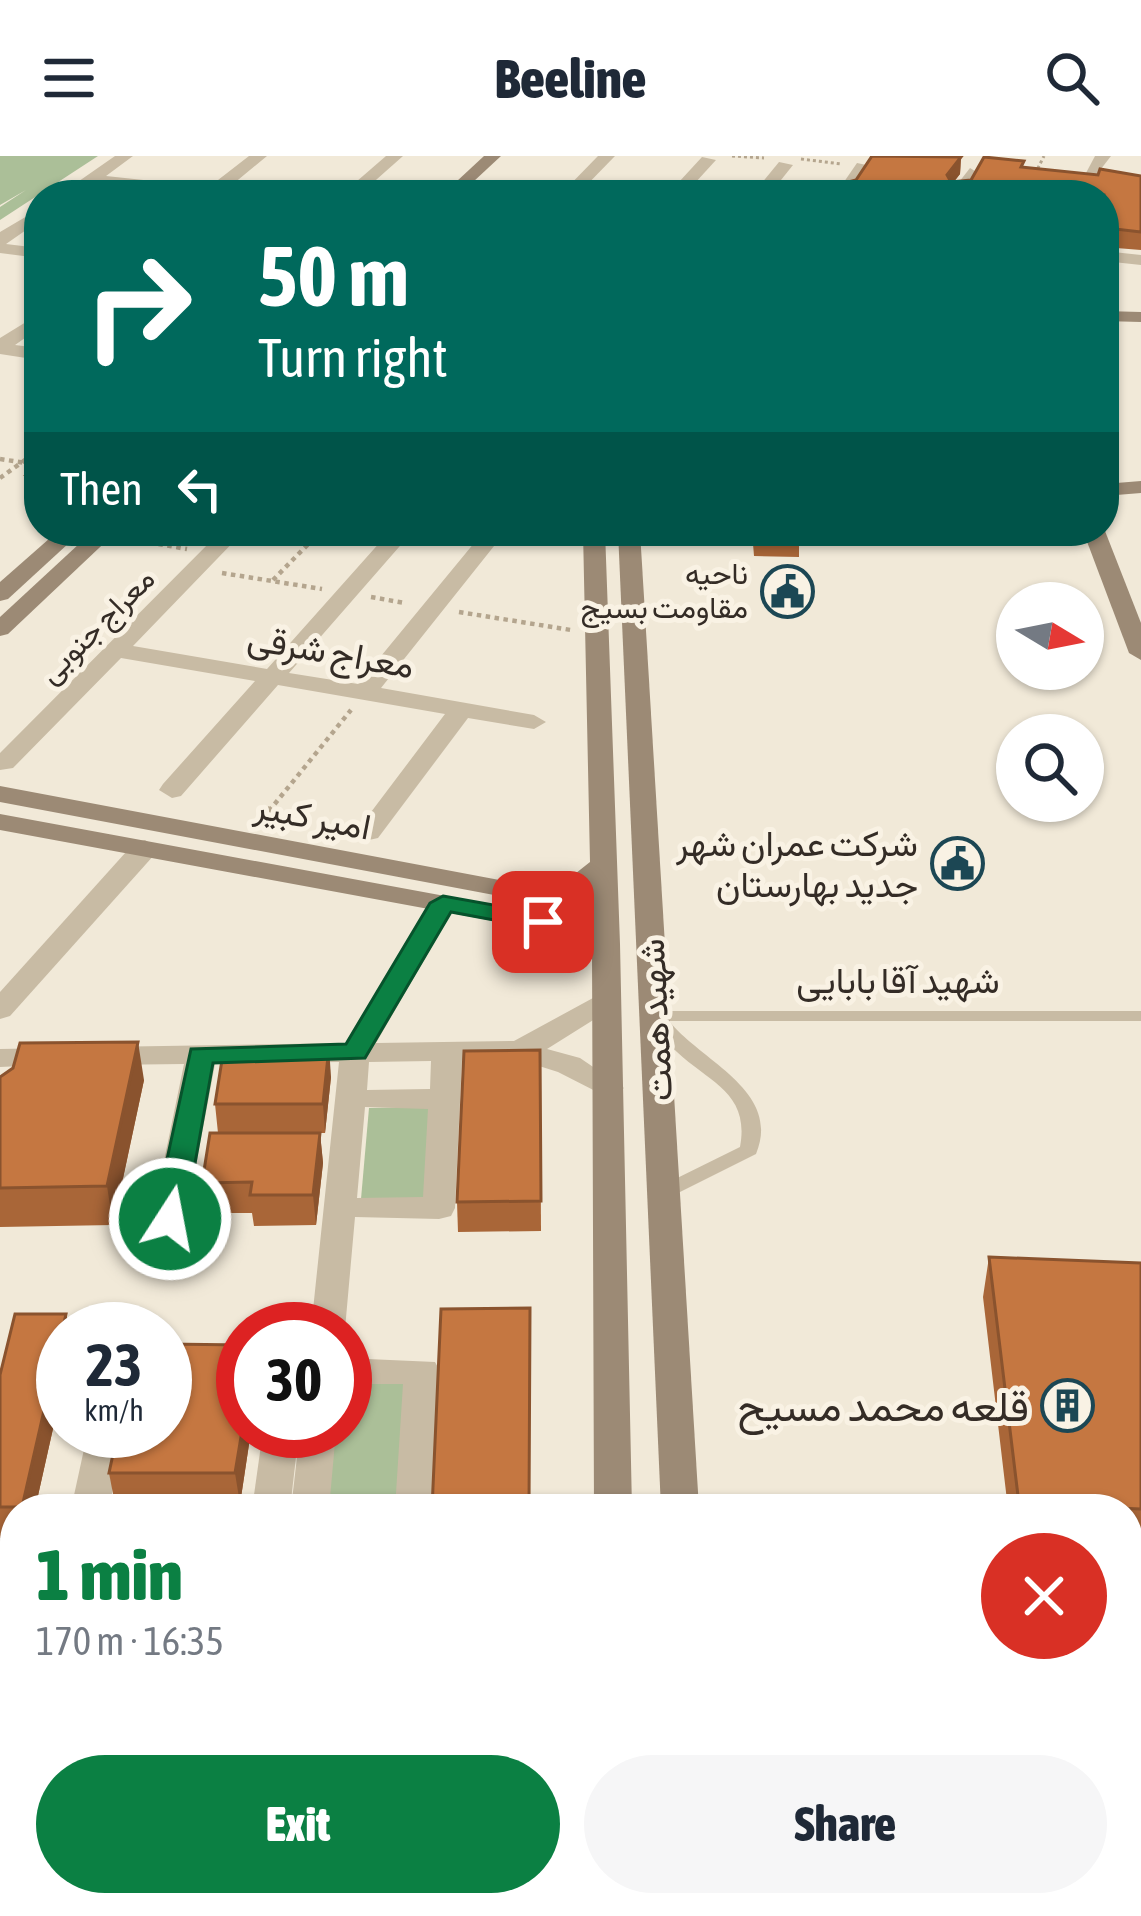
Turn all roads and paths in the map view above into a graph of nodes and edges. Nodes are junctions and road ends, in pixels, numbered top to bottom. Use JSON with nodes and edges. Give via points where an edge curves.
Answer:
{"nodes":[{"id":1,"x":125,"y":156,"type":"edge"},
{"id":2,"x":260,"y":156,"type":"edge"},
{"id":3,"x":395,"y":156,"type":"edge"},
{"id":4,"x":607,"y":156,"type":"edge"},
{"id":5,"x":731,"y":156,"type":"edge"},
{"id":6,"x":1044,"y":156,"type":"edge"},
{"id":7,"x":766,"y":158,"type":"edge"},
{"id":8,"x":708,"y":160,"type":"dead end"},
{"id":9,"x":499,"y":162,"type":"edge"},
{"id":10,"x":788,"y":162,"type":"edge"},
{"id":11,"x":863,"y":166,"type":"joint"},
{"id":12,"x":1035,"y":174,"type":"junction"},
{"id":13,"x":1054,"y":176,"type":"edge"},
{"id":14,"x":91,"y":178,"type":"junction"},
{"id":15,"x":88,"y":180,"type":"edge"},
{"id":16,"x":107,"y":180,"type":"edge"},
{"id":17,"x":228,"y":180,"type":"edge"},
{"id":18,"x":367,"y":180,"type":"edge"},
{"id":19,"x":472,"y":180,"type":"edge"},
{"id":20,"x":583,"y":180,"type":"edge"},
{"id":21,"x":689,"y":180,"type":"edge"},
{"id":22,"x":853,"y":180,"type":"edge"},
{"id":23,"x":1031,"y":180,"type":"edge"},
{"id":24,"x":24,"y":226,"type":"edge"},
{"id":25,"x":0,"y":244,"type":"edge"},
{"id":26,"x":0,"y":459,"type":"edge"},
{"id":27,"x":22,"y":463,"type":"joint"},
{"id":28,"x":0,"y":478,"type":"edge"},
{"id":29,"x":54,"y":546,"type":"edge"},
{"id":30,"x":90,"y":546,"type":"edge"},
{"id":31,"x":150,"y":546,"type":"edge"},
{"id":32,"x":218,"y":546,"type":"edge"},
{"id":33,"x":306,"y":546,"type":"edge"},
{"id":34,"x":389,"y":546,"type":"edge"},
{"id":35,"x":482,"y":546,"type":"edge"},
{"id":36,"x":595,"y":546,"type":"edge"},
{"id":37,"x":630,"y":546,"type":"edge"},
{"id":38,"x":1100,"y":546,"type":"edge"},
{"id":39,"x":203,"y":561,"type":"junction"},
{"id":40,"x":272,"y":581,"type":"junction"},
{"id":41,"x":0,"y":594,"type":"edge"},
{"id":42,"x":349,"y":594,"type":"junction"},
{"id":43,"x":432,"y":607,"type":"junction"},
{"id":44,"x":0,"y":629,"type":"edge"},
{"id":45,"x":598,"y":634,"type":"junction"},
{"id":46,"x":116,"y":650,"type":"junction"},
{"id":47,"x":1141,"y":653,"type":"edge"},
{"id":48,"x":273,"y":677,"type":"junction"},
{"id":49,"x":364,"y":693,"type":"junction"},
{"id":50,"x":461,"y":710,"type":"junction"},
{"id":51,"x":534,"y":722,"type":"dead end"},
{"id":52,"x":4,"y":763,"type":"dead end"},
{"id":53,"x":172,"y":790,"type":"dead end"},
{"id":54,"x":0,"y":794,"type":"edge"},
{"id":55,"x":0,"y":822,"type":"edge"},
{"id":56,"x":369,"y":832,"type":"dead end"},
{"id":57,"x":244,"y":840,"type":"junction"},
{"id":58,"x":145,"y":848,"type":"junction"},
{"id":59,"x":604,"y":864,"type":"junction"},
{"id":60,"x":443,"y":903,"type":"junction"},
{"id":61,"x":606,"y":944,"type":"junction"},
{"id":62,"x":604,"y":1001,"type":"junction"},
{"id":63,"x":0,"y":1010,"type":"edge"},
{"id":64,"x":655,"y":1016,"type":"junction"},
{"id":65,"x":1141,"y":1016,"type":"edge"},
{"id":66,"x":518,"y":1050,"type":"junction"},
{"id":67,"x":447,"y":1051,"type":"junction"},
{"id":68,"x":355,"y":1052,"type":"junction"},
{"id":69,"x":201,"y":1055,"type":"junction"},
{"id":70,"x":6,"y":1068,"type":"edge"},
{"id":71,"x":609,"y":1088,"type":"junction"},
{"id":72,"x":371,"y":1099,"type":"dead end"},
{"id":73,"x":446,"y":1099,"type":"junction"},
{"id":74,"x":183,"y":1148,"type":"junction"},
{"id":75,"x":225,"y":1148,"type":"edge"},
{"id":76,"x":664,"y":1193,"type":"junction"},
{"id":77,"x":362,"y":1208,"type":"dead end"},
{"id":78,"x":170,"y":1219,"type":"dead end"},
{"id":79,"x":331,"y":1302,"type":"edge"},
{"id":80,"x":372,"y":1371,"type":"edge"},
{"id":81,"x":100,"y":1458,"type":"edge"},
{"id":82,"x":278,"y":1458,"type":"edge"},
{"id":83,"x":315,"y":1458,"type":"edge"},
{"id":84,"x":93,"y":1494,"type":"edge"},
{"id":85,"x":273,"y":1494,"type":"edge"},
{"id":86,"x":312,"y":1494,"type":"edge"},
{"id":87,"x":415,"y":1494,"type":"edge"},
{"id":88,"x":612,"y":1494,"type":"edge"},
{"id":89,"x":679,"y":1494,"type":"edge"}],
"edges":[{"from":1,"to":14,"type":"street"},
{"from":2,"to":17,"type":"street"},
{"from":3,"to":18,"type":"street"},
{"from":4,"to":20,"type":"street"},
{"from":5,"to":7,"type":"path"},
{"from":6,"to":12,"type":"path"},
{"from":8,"to":21,"type":"street"},
{"from":9,"to":19,"type":"street"},
{"from":10,"to":11,"type":"path"},
{"from":11,"to":22,"type":"street"},
{"from":12,"to":13,"type":"path"},
{"from":12,"to":23,"type":"path"},
{"from":14,"to":15,"type":"street"},
{"from":14,"to":16,"type":"street"},
{"from":24,"to":25,"type":"street"},
{"from":26,"to":27,"type":"path"},
{"from":27,"to":28,"type":"path"},
{"from":29,"to":41,"type":"street"},
{"from":30,"to":44,"type":"street"},
{"from":31,"to":39,"type":"path"},
{"from":32,"to":39,"type":"street","name":"معراج جنوبی"},
{"from":33,"to":40,"type":"path"},
{"from":34,"to":42,"type":"street"},
{"from":35,"to":43,"type":"street"},
{"from":36,"to":45,"type":"street","name":"شهید همت"},
{"from":37,"to":64,"type":"street","name":"شهید همت"},
{"from":38,"to":47,"type":"street"},
{"from":39,"to":40,"type":"path"},
{"from":39,"to":46,"type":"street","name":"معراج جنوبی"},
{"from":40,"to":42,"type":"path"},
{"from":42,"to":43,"type":"path"},
{"from":42,"to":48,"type":"street"},
{"from":43,"to":45,"type":"path"},
{"from":43,"to":49,"type":"street"},
{"from":45,"to":59,"type":"street","name":"شهید همت"},
{"from":46,"to":48,"type":"street","name":"معراج شرقی"},
{"from":46,"to":52,"type":"street","name":"معراج جنوبی"},
{"from":48,"to":49,"type":"street","name":"معراج شرقی"},
{"from":48,"to":53,"type":"street"},
{"from":49,"to":50,"type":"street","name":"معراج شرقی"},
{"from":49,"to":57,"type":"path"},
{"from":50,"to":51,"type":"street","name":"معراج شرقی"},
{"from":50,"to":56,"type":"street"},
{"from":54,"to":57,"type":"street","name":"امیر کبیر"},
{"from":55,"to":58,"type":"street","name":"امیر کبیر"},
{"from":57,"to":59,"type":"street","name":"امیر کبیر","via":[[520,892],[573,889]]},
{"from":58,"to":60,"type":"street","name":"امیر کبیر"},
{"from":58,"to":63,"type":"street"},
{"from":59,"to":61,"type":"street","name":"شهید همت"},
{"from":60,"to":61,"type":"street","name":"امیر کبیر"},
{"from":60,"to":68,"type":"street"},
{"from":61,"to":62,"type":"street","name":"شهید همت"},
{"from":62,"to":66,"type":"street"},
{"from":62,"to":71,"type":"street","name":"شهید همت"},
{"from":64,"to":65,"type":"lane","name":"شهید آقا بابایی"},
{"from":64,"to":76,"type":"street","name":"شهید همت"},
{"from":64,"to":76,"type":"lane","via":[[681,1047],[742,1092],[754,1133],[749,1150]]},
{"from":66,"to":67,"type":"street"},
{"from":66,"to":71,"type":"street"},
{"from":67,"to":68,"type":"street"},
{"from":67,"to":73,"type":"street"},
{"from":68,"to":69,"type":"street"},
{"from":68,"to":79,"type":"street"},
{"from":69,"to":70,"type":"street"},
{"from":69,"to":74,"type":"street"},
{"from":71,"to":88,"type":"street","name":"شهید همت"},
{"from":72,"to":73,"type":"street"},
{"from":73,"to":77,"type":"street","via":[[439,1208]]},
{"from":74,"to":75,"type":"street"},
{"from":74,"to":78,"type":"street"},
{"from":76,"to":89,"type":"street","name":"شهید همت"},
{"from":80,"to":87,"type":"street","via":[[422,1371]]},
{"from":81,"to":84,"type":"street"},
{"from":82,"to":85,"type":"street"},
{"from":83,"to":86,"type":"street"}]}
